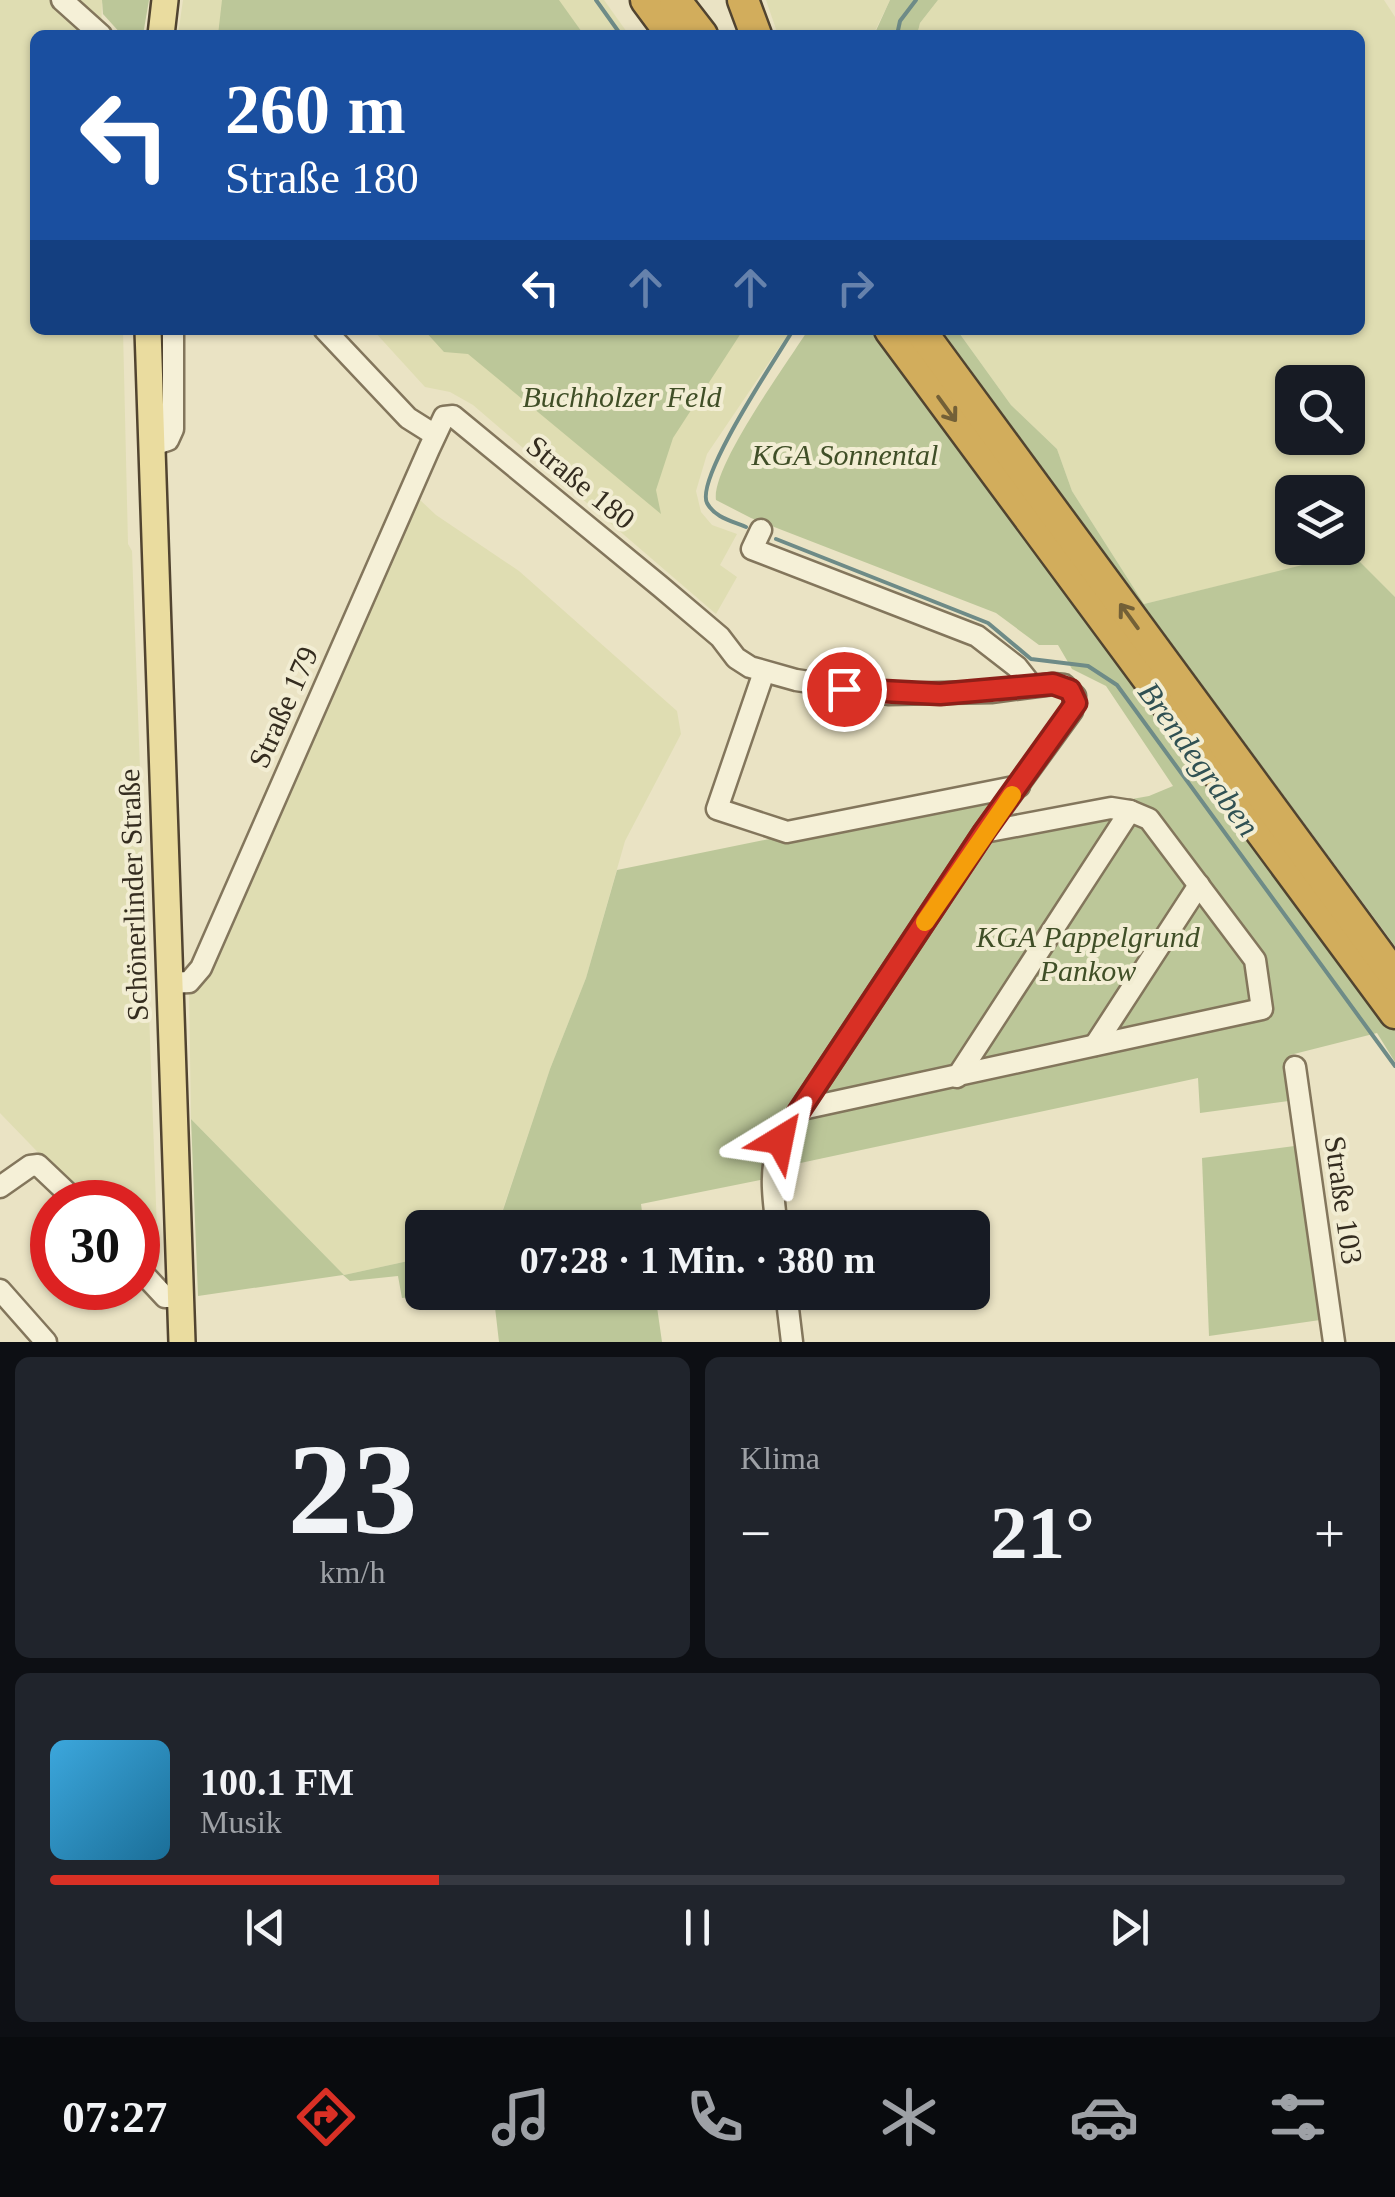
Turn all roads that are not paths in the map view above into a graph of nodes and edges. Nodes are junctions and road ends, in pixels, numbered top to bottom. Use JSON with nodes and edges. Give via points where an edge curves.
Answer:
{"nodes":[{"id":1,"x":62,"y":0,"type":"edge"},
{"id":2,"x":166,"y":0,"type":"edge"},
{"id":3,"x":646,"y":0,"type":"edge"},
{"id":4,"x":676,"y":0,"type":"edge"},
{"id":5,"x":743,"y":0,"type":"edge"},
{"id":6,"x":95,"y":30,"type":"edge"},
{"id":7,"x":162,"y":30,"type":"edge"},
{"id":8,"x":668,"y":30,"type":"edge"},
{"id":9,"x":698,"y":30,"type":"edge"},
{"id":10,"x":754,"y":30,"type":"edge"},
{"id":11,"x":148,"y":335,"type":"edge"},
{"id":12,"x":173,"y":335,"type":"edge"},
{"id":13,"x":331,"y":335,"type":"edge"},
{"id":14,"x":894,"y":335,"type":"edge"},
{"id":15,"x":924,"y":335,"type":"edge"},
{"id":16,"x":934,"y":335,"type":"edge"},
{"id":17,"x":436,"y":435,"type":"junction"},
{"id":18,"x":150,"y":446,"type":"junction"},
{"id":19,"x":1049,"y":507,"type":"junction"},
{"id":20,"x":761,"y":530,"type":"dead end"},
{"id":21,"x":764,"y":672,"type":"junction"},
{"id":22,"x":1032,"y":686,"type":"junction"},
{"id":23,"x":1019,"y":786,"type":"junction"},
{"id":24,"x":1130,"y":812,"type":"junction"},
{"id":25,"x":984,"y":832,"type":"junction"},
{"id":26,"x":1199,"y":885,"type":"junction"},
{"id":27,"x":1395,"y":976,"type":"edge"},
{"id":28,"x":168,"y":983,"type":"junction"},
{"id":29,"x":1395,"y":1012,"type":"edge"},
{"id":30,"x":1095,"y":1045,"type":"junction"},
{"id":31,"x":1295,"y":1066,"type":"dead end"},
{"id":32,"x":957,"y":1077,"type":"junction"},
{"id":33,"x":802,"y":1109,"type":"junction"},
{"id":34,"x":53,"y":1180,"type":"edge"},
{"id":35,"x":0,"y":1188,"type":"edge"},
{"id":36,"x":775,"y":1210,"type":"edge"},
{"id":37,"x":0,"y":1290,"type":"edge"},
{"id":38,"x":160,"y":1291,"type":"edge"},
{"id":39,"x":180,"y":1297,"type":"junction"},
{"id":40,"x":788,"y":1310,"type":"edge"},
{"id":41,"x":46,"y":1342,"type":"edge"},
{"id":42,"x":182,"y":1342,"type":"edge"},
{"id":43,"x":792,"y":1342,"type":"edge"},
{"id":44,"x":1334,"y":1342,"type":"edge"}],
"edges":[{"from":1,"to":6,"type":"street"},
{"from":2,"to":7,"type":"main road"},
{"from":3,"to":8,"type":"highway"},
{"from":4,"to":9,"type":"highway"},
{"from":5,"to":10,"type":"highway"},
{"from":11,"to":18,"type":"main road","name":"Schönerlinder Straße"},
{"from":12,"to":18,"type":"street","via":[[173,429],[168,440]]},
{"from":13,"to":17,"type":"street","via":[[408,418]]},
{"from":14,"to":29,"type":"highway","one_way":true},
{"from":15,"to":19,"type":"highway"},
{"from":16,"to":19,"type":"highway"},
{"from":17,"to":21,"type":"street","name":"Straße 180","via":[[444,417],[453,416],[720,637],[736,658]]},
{"from":17,"to":28,"type":"street","name":"Straße 179","via":[[201,968],[189,982]]},
{"from":18,"to":28,"type":"main road","name":"Schönerlinder Straße"},
{"from":27,"to":19,"type":"highway","one_way":true},
{"from":20,"to":22,"type":"street","via":[[752,549],[977,636]]},
{"from":21,"to":22,"type":"street","name":"Straße 180","via":[[888,694]]},
{"from":21,"to":23,"type":"street","via":[[717,809],[787,832]]},
{"from":22,"to":23,"type":"street","name":"Straße 180","via":[[1064,685],[1076,703]]},
{"from":23,"to":25,"type":"street"},
{"from":24,"to":25,"type":"street","via":[[1110,808]]},
{"from":24,"to":26,"type":"street","via":[[1148,820]]},
{"from":24,"to":32,"type":"street"},
{"from":25,"to":33,"type":"street"},
{"from":26,"to":30,"type":"street"},
{"from":26,"to":30,"type":"street","via":[[1255,960],[1262,1008]]},
{"from":28,"to":39,"type":"main road","name":"Schönerlinder Straße"},
{"from":30,"to":32,"type":"street"},
{"from":31,"to":44,"type":"street","name":"Straße 103"},
{"from":32,"to":33,"type":"street"},
{"from":33,"to":36,"type":"street","via":[[772,1160]]},
{"from":34,"to":35,"type":"street","via":[[30,1166]]},
{"from":37,"to":41,"type":"street"},
{"from":38,"to":39,"type":"street"},
{"from":39,"to":42,"type":"main road","name":"Schönerlinder Straße"},
{"from":40,"to":43,"type":"street"}]}
